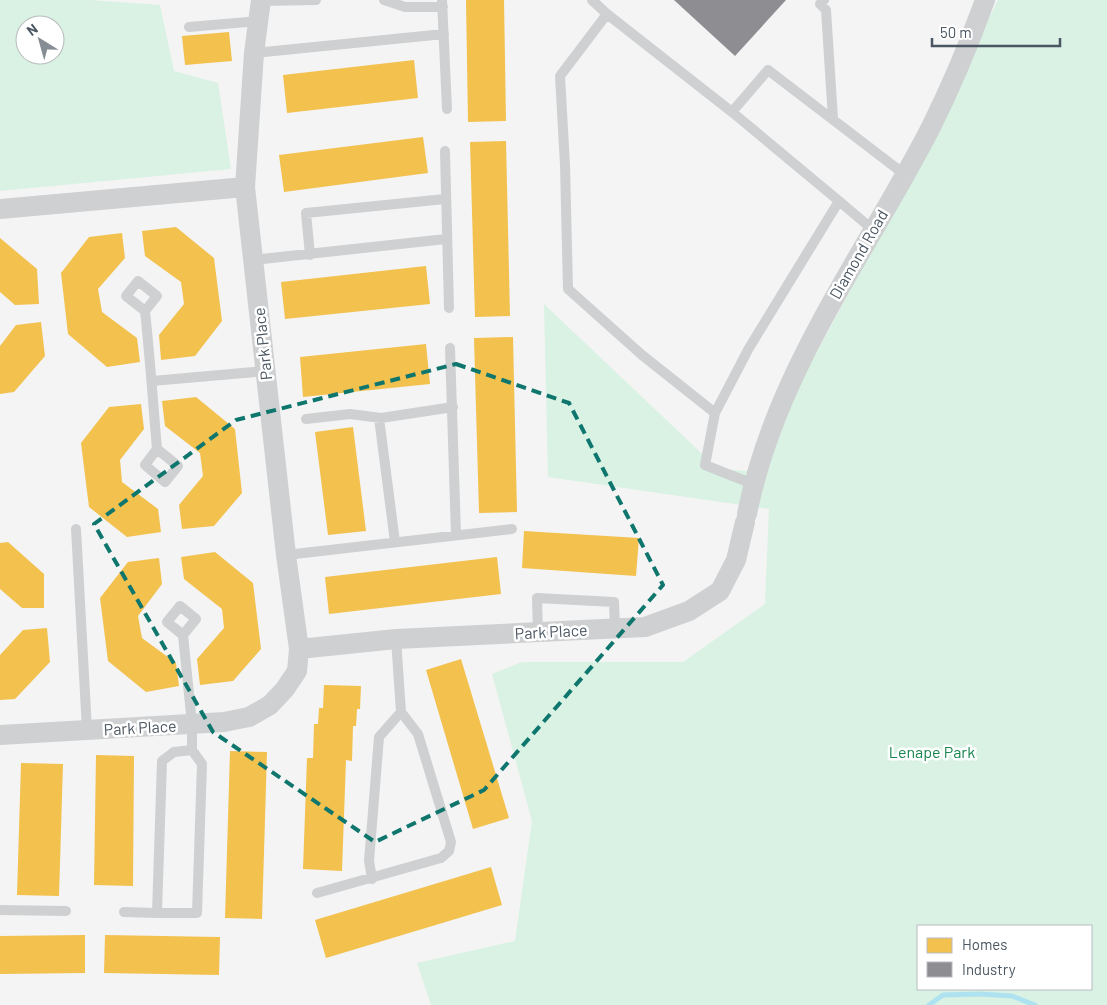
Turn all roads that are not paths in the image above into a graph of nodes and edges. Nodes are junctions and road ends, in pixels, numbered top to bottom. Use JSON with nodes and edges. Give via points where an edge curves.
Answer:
{"nodes":[{"id":1,"x":261,"y":0,"type":"edge"},
{"id":2,"x":316,"y":0,"type":"edge"},
{"id":3,"x":384,"y":0,"type":"edge"},
{"id":4,"x":592,"y":0,"type":"edge"},
{"id":5,"x":824,"y":0,"type":"edge"},
{"id":6,"x":985,"y":0,"type":"edge"},
{"id":7,"x":442,"y":4,"type":"edge"},
{"id":8,"x":607,"y":14,"type":"junction"},
{"id":9,"x":258,"y":21,"type":"junction"},
{"id":10,"x":189,"y":27,"type":"dead end"},
{"id":11,"x":444,"y":34,"type":"junction"},
{"id":12,"x":254,"y":53,"type":"junction"},
{"id":13,"x":447,"y":109,"type":"dead end"},
{"id":14,"x":732,"y":112,"type":"junction"},
{"id":15,"x":833,"y":119,"type":"junction"},
{"id":16,"x":445,"y":151,"type":"dead end"},
{"id":17,"x":904,"y":174,"type":"junction"},
{"id":18,"x":245,"y":187,"type":"junction"},
{"id":19,"x":445,"y":199,"type":"junction"},
{"id":20,"x":839,"y":201,"type":"junction"},
{"id":21,"x":0,"y":209,"type":"edge"},
{"id":22,"x":872,"y":229,"type":"junction"},
{"id":23,"x":446,"y":240,"type":"junction"},
{"id":24,"x":310,"y":255,"type":"junction"},
{"id":25,"x":253,"y":260,"type":"junction"},
{"id":26,"x":449,"y":308,"type":"dead end"},
{"id":27,"x":145,"y":312,"type":"dead end"},
{"id":28,"x":450,"y":348,"type":"dead end"},
{"id":29,"x":266,"y":371,"type":"junction"},
{"id":30,"x":152,"y":381,"type":"junction"},
{"id":31,"x":453,"y":408,"type":"junction"},
{"id":32,"x":715,"y":413,"type":"junction"},
{"id":33,"x":380,"y":418,"type":"junction"},
{"id":34,"x":306,"y":419,"type":"dead end"},
{"id":35,"x":157,"y":449,"type":"dead end"},
{"id":36,"x":753,"y":484,"type":"junction"},
{"id":37,"x":746,"y":518,"type":"joint"},
{"id":38,"x":76,"y":529,"type":"dead end"},
{"id":39,"x":512,"y":529,"type":"dead end"},
{"id":40,"x":456,"y":535,"type":"junction"},
{"id":41,"x":395,"y":542,"type":"junction"},
{"id":42,"x":286,"y":555,"type":"junction"},
{"id":43,"x":615,"y":628,"type":"junction"},
{"id":44,"x":538,"y":632,"type":"junction"},
{"id":45,"x":183,"y":635,"type":"dead end"},
{"id":46,"x":396,"y":639,"type":"junction"},
{"id":47,"x":299,"y":649,"type":"junction"},
{"id":48,"x":401,"y":712,"type":"junction"},
{"id":49,"x":192,"y":724,"type":"junction"},
{"id":50,"x":87,"y":730,"type":"junction"},
{"id":51,"x":0,"y":735,"type":"edge"},
{"id":52,"x":192,"y":750,"type":"junction"},
{"id":53,"x":372,"y":879,"type":"junction"},
{"id":54,"x":317,"y":893,"type":"dead end"},
{"id":55,"x":0,"y":910,"type":"edge"},
{"id":56,"x":66,"y":911,"type":"dead end"},
{"id":57,"x":124,"y":912,"type":"dead end"},
{"id":58,"x":157,"y":913,"type":"junction"}],
"edges":[{"from":1,"to":2,"type":"lane"},
{"from":1,"to":9,"type":"street","name":"Park Place"},
{"from":3,"to":7,"type":"lane","via":[[405,7]]},
{"from":4,"to":8,"type":"lane"},
{"from":5,"to":15,"type":"lane","via":[[820,4],[826,10]]},
{"from":6,"to":17,"type":"street","name":"Diamond Road","via":[[959,68]]},
{"from":7,"to":11,"type":"lane"},
{"from":8,"to":14,"type":"lane"},
{"from":8,"to":32,"type":"lane","via":[[560,76],[568,289]]},
{"from":9,"to":10,"type":"lane"},
{"from":9,"to":12,"type":"street","name":"Park Place"},
{"from":11,"to":12,"type":"lane"},
{"from":11,"to":13,"type":"lane"},
{"from":12,"to":18,"type":"street","name":"Park Place"},
{"from":14,"to":15,"type":"lane","via":[[768,70]]},
{"from":14,"to":20,"type":"lane"},
{"from":15,"to":17,"type":"lane"},
{"from":16,"to":19,"type":"lane"},
{"from":17,"to":22,"type":"street","name":"Diamond Road"},
{"from":18,"to":21,"type":"street"},
{"from":18,"to":25,"type":"street","name":"Park Place"},
{"from":19,"to":23,"type":"lane"},
{"from":19,"to":24,"type":"lane","via":[[306,213]]},
{"from":20,"to":22,"type":"lane"},
{"from":20,"to":32,"type":"lane","via":[[749,348]]},
{"from":22,"to":36,"type":"street","name":"Diamond Road","via":[[792,378]]},
{"from":23,"to":24,"type":"lane"},
{"from":23,"to":26,"type":"lane"},
{"from":24,"to":25,"type":"lane"},
{"from":25,"to":29,"type":"street","name":"Park Place"},
{"from":27,"to":30,"type":"lane"},
{"from":28,"to":31,"type":"lane"},
{"from":29,"to":30,"type":"lane"},
{"from":29,"to":42,"type":"street","name":"Park Place"},
{"from":30,"to":35,"type":"lane"},
{"from":31,"to":33,"type":"lane"},
{"from":31,"to":40,"type":"lane"},
{"from":32,"to":36,"type":"lane","via":[[705,465]]},
{"from":33,"to":34,"type":"lane","via":[[350,414]]},
{"from":33,"to":41,"type":"lane"},
{"from":36,"to":37,"type":"street","name":"Diamond Road"},
{"from":37,"to":43,"type":"street","name":"Park Place","via":[[736,560],[720,591],[689,611],[646,627]]},
{"from":38,"to":50,"type":"lane"},
{"from":39,"to":40,"type":"lane"},
{"from":40,"to":41,"type":"lane"},
{"from":41,"to":42,"type":"lane"},
{"from":42,"to":47,"type":"street","name":"Park Place"},
{"from":43,"to":44,"type":"street","name":"Park Place"},
{"from":43,"to":44,"type":"lane","via":[[614,602],[537,598]]},
{"from":44,"to":46,"type":"street","name":"Park Place"},
{"from":45,"to":49,"type":"lane"},
{"from":46,"to":47,"type":"street","name":"Park Place"},
{"from":46,"to":48,"type":"lane"},
{"from":47,"to":49,"type":"street","name":"Park Place","via":[[297,671],[270,706],[249,717]]},
{"from":48,"to":53,"type":"lane","via":[[379,737],[369,861]]},
{"from":48,"to":53,"type":"lane","via":[[418,734],[451,842],[449,851],[441,858]]},
{"from":49,"to":50,"type":"street","name":"Park Place"},
{"from":49,"to":52,"type":"lane"},
{"from":50,"to":51,"type":"street","name":"Park Place"},
{"from":52,"to":58,"type":"lane","via":[[174,752],[162,761]]},
{"from":52,"to":58,"type":"lane","via":[[202,764],[197,914]]},
{"from":53,"to":54,"type":"lane"},
{"from":55,"to":56,"type":"lane"},
{"from":57,"to":58,"type":"lane"}]}
